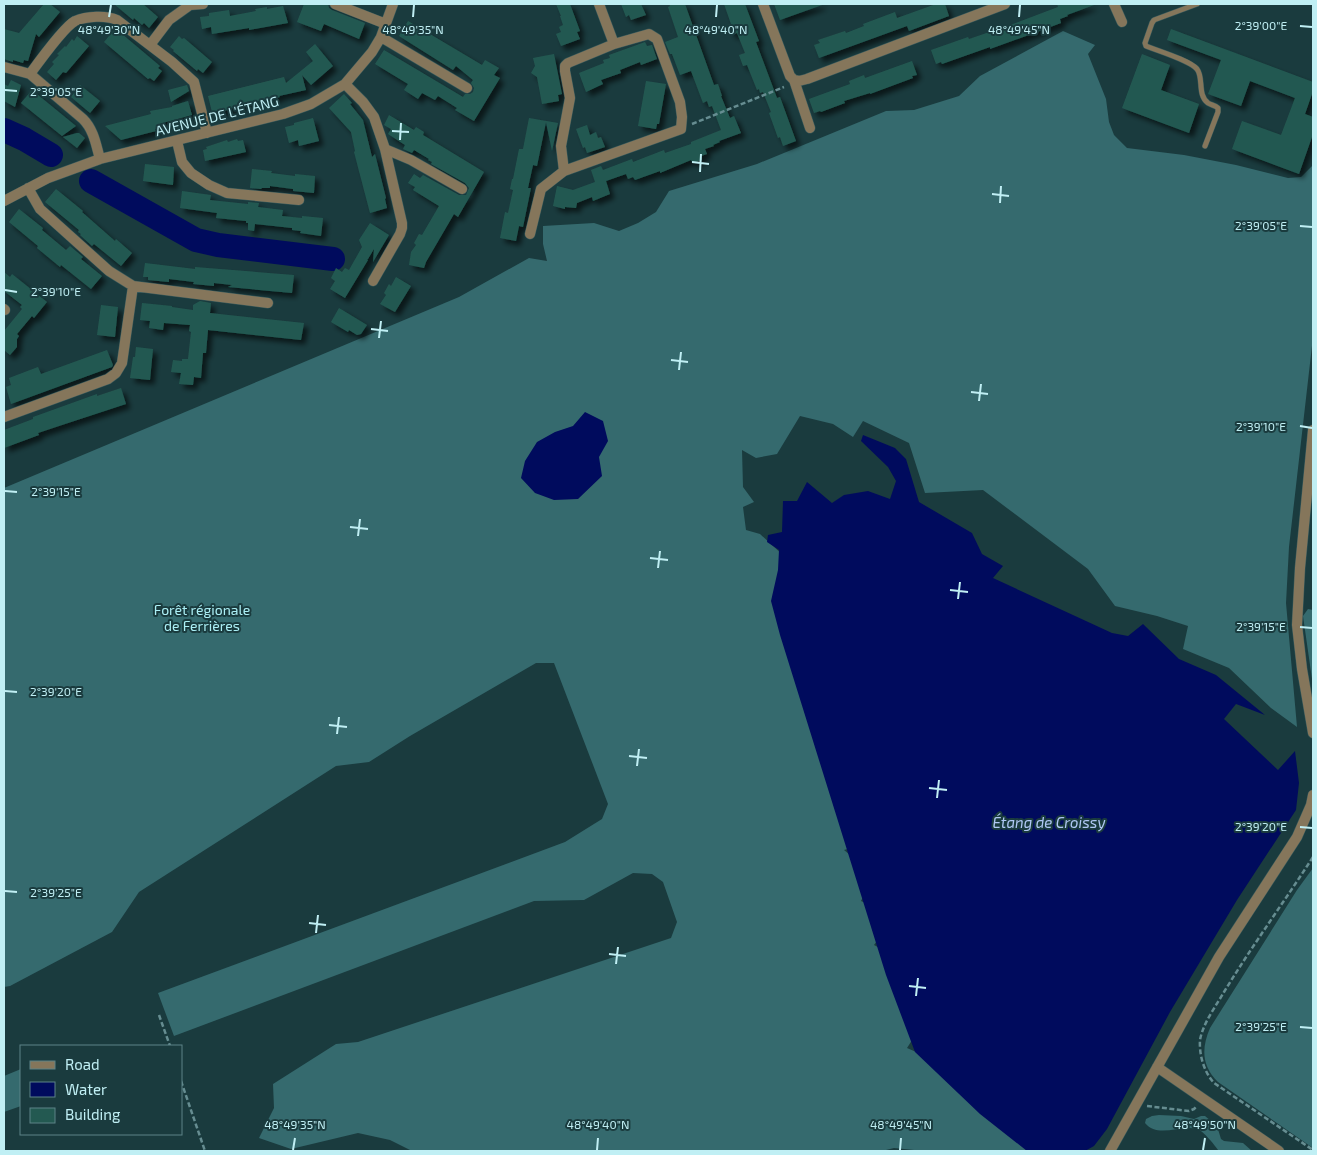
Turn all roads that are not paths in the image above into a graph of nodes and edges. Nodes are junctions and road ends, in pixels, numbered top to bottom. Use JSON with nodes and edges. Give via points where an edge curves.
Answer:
{"nodes":[{"id":1,"x":203,"y":4,"type":"edge"},
{"id":2,"x":335,"y":4,"type":"edge"},
{"id":3,"x":393,"y":4,"type":"edge"},
{"id":4,"x":598,"y":4,"type":"edge"},
{"id":5,"x":763,"y":4,"type":"edge"},
{"id":6,"x":1006,"y":4,"type":"edge"},
{"id":7,"x":1114,"y":4,"type":"edge"},
{"id":8,"x":1197,"y":4,"type":"edge"},
{"id":9,"x":1122,"y":22,"type":"dead end"},
{"id":10,"x":386,"y":24,"type":"junction"},
{"id":11,"x":381,"y":37,"type":"junction"},
{"id":12,"x":614,"y":44,"type":"junction"},
{"id":13,"x":150,"y":45,"type":"junction"},
{"id":14,"x":4,"y":67,"type":"edge"},
{"id":15,"x":30,"y":74,"type":"junction"},
{"id":16,"x":794,"y":80,"type":"junction"},
{"id":17,"x":345,"y":84,"type":"junction"},
{"id":18,"x":467,"y":88,"type":"dead end"},
{"id":19,"x":810,"y":128,"type":"dead end"},
{"id":20,"x":206,"y":133,"type":"junction"},
{"id":21,"x":177,"y":140,"type":"junction"},
{"id":22,"x":1205,"y":146,"type":"dead end"},
{"id":23,"x":385,"y":149,"type":"junction"},
{"id":24,"x":100,"y":159,"type":"junction"},
{"id":25,"x":564,"y":172,"type":"junction"},
{"id":26,"x":28,"y":188,"type":"junction"},
{"id":27,"x":462,"y":189,"type":"dead end"},
{"id":28,"x":4,"y":200,"type":"edge"},
{"id":29,"x":299,"y":200,"type":"dead end"},
{"id":30,"x":530,"y":234,"type":"dead end"},
{"id":31,"x":373,"y":281,"type":"dead end"},
{"id":32,"x":132,"y":286,"type":"junction"},
{"id":33,"x":268,"y":303,"type":"dead end"},
{"id":34,"x":4,"y":417,"type":"edge"},
{"id":35,"x":1313,"y":430,"type":"edge"},
{"id":36,"x":1313,"y":733,"type":"edge"},
{"id":37,"x":1313,"y":795,"type":"edge"},
{"id":38,"x":1157,"y":1067,"type":"junction"},
{"id":39,"x":1110,"y":1151,"type":"edge"},
{"id":40,"x":1279,"y":1151,"type":"edge"}],
"edges":[{"from":1,"to":13,"type":"street","via":[[190,6],[170,20]]},
{"from":2,"to":10,"type":"street"},
{"from":3,"to":10,"type":"street","name":"AVENUE DE L'ÉTANG"},
{"from":4,"to":12,"type":"street"},
{"from":5,"to":16,"type":"street"},
{"from":6,"to":16,"type":"street","via":[[807,79]]},
{"from":7,"to":9,"type":"street"},
{"from":8,"to":22,"type":"lane","via":[[1154,20],[1145,43],[1197,69],[1207,103],[1218,108]]},
{"from":10,"to":11,"type":"street","name":"AVENUE DE L'ÉTANG"},
{"from":11,"to":17,"type":"street","name":"AVENUE DE L'ÉTANG"},
{"from":11,"to":18,"type":"street"},
{"from":12,"to":25,"type":"street","via":[[565,66],[570,98],[561,146]]},
{"from":12,"to":25,"type":"street","via":[[649,34],[657,39],[680,102],[681,129]]},
{"from":13,"to":15,"type":"street","via":[[112,18],[82,19],[69,25]]},
{"from":13,"to":20,"type":"street","via":[[194,82]]},
{"from":14,"to":15,"type":"street"},
{"from":15,"to":24,"type":"street","via":[[88,124]]},
{"from":16,"to":19,"type":"street"},
{"from":17,"to":20,"type":"street","name":"AVENUE DE L'ÉTANG","via":[[301,108]]},
{"from":17,"to":23,"type":"street","via":[[374,117]]},
{"from":20,"to":21,"type":"street","name":"AVENUE DE L'ÉTANG"},
{"from":21,"to":24,"type":"street","name":"AVENUE DE L'ÉTANG"},
{"from":21,"to":29,"type":"street","via":[[182,162],[191,173],[209,185],[227,192]]},
{"from":23,"to":27,"type":"street"},
{"from":23,"to":31,"type":"street","via":[[402,228]]},
{"from":24,"to":26,"type":"street","name":"AVENUE DE L'ÉTANG"},
{"from":25,"to":30,"type":"street","via":[[541,189]]},
{"from":26,"to":28,"type":"street","name":"AVENUE DE L'ÉTANG"},
{"from":26,"to":32,"type":"street","via":[[40,209],[110,271]]},
{"from":32,"to":33,"type":"street"},
{"from":32,"to":34,"type":"street","via":[[122,363],[116,373],[108,379]]},
{"from":35,"to":36,"type":"street","via":[[1297,625]]},
{"from":37,"to":38,"type":"street","via":[[1297,837],[1219,957]]},
{"from":38,"to":39,"type":"street"},
{"from":38,"to":40,"type":"street"}]}
